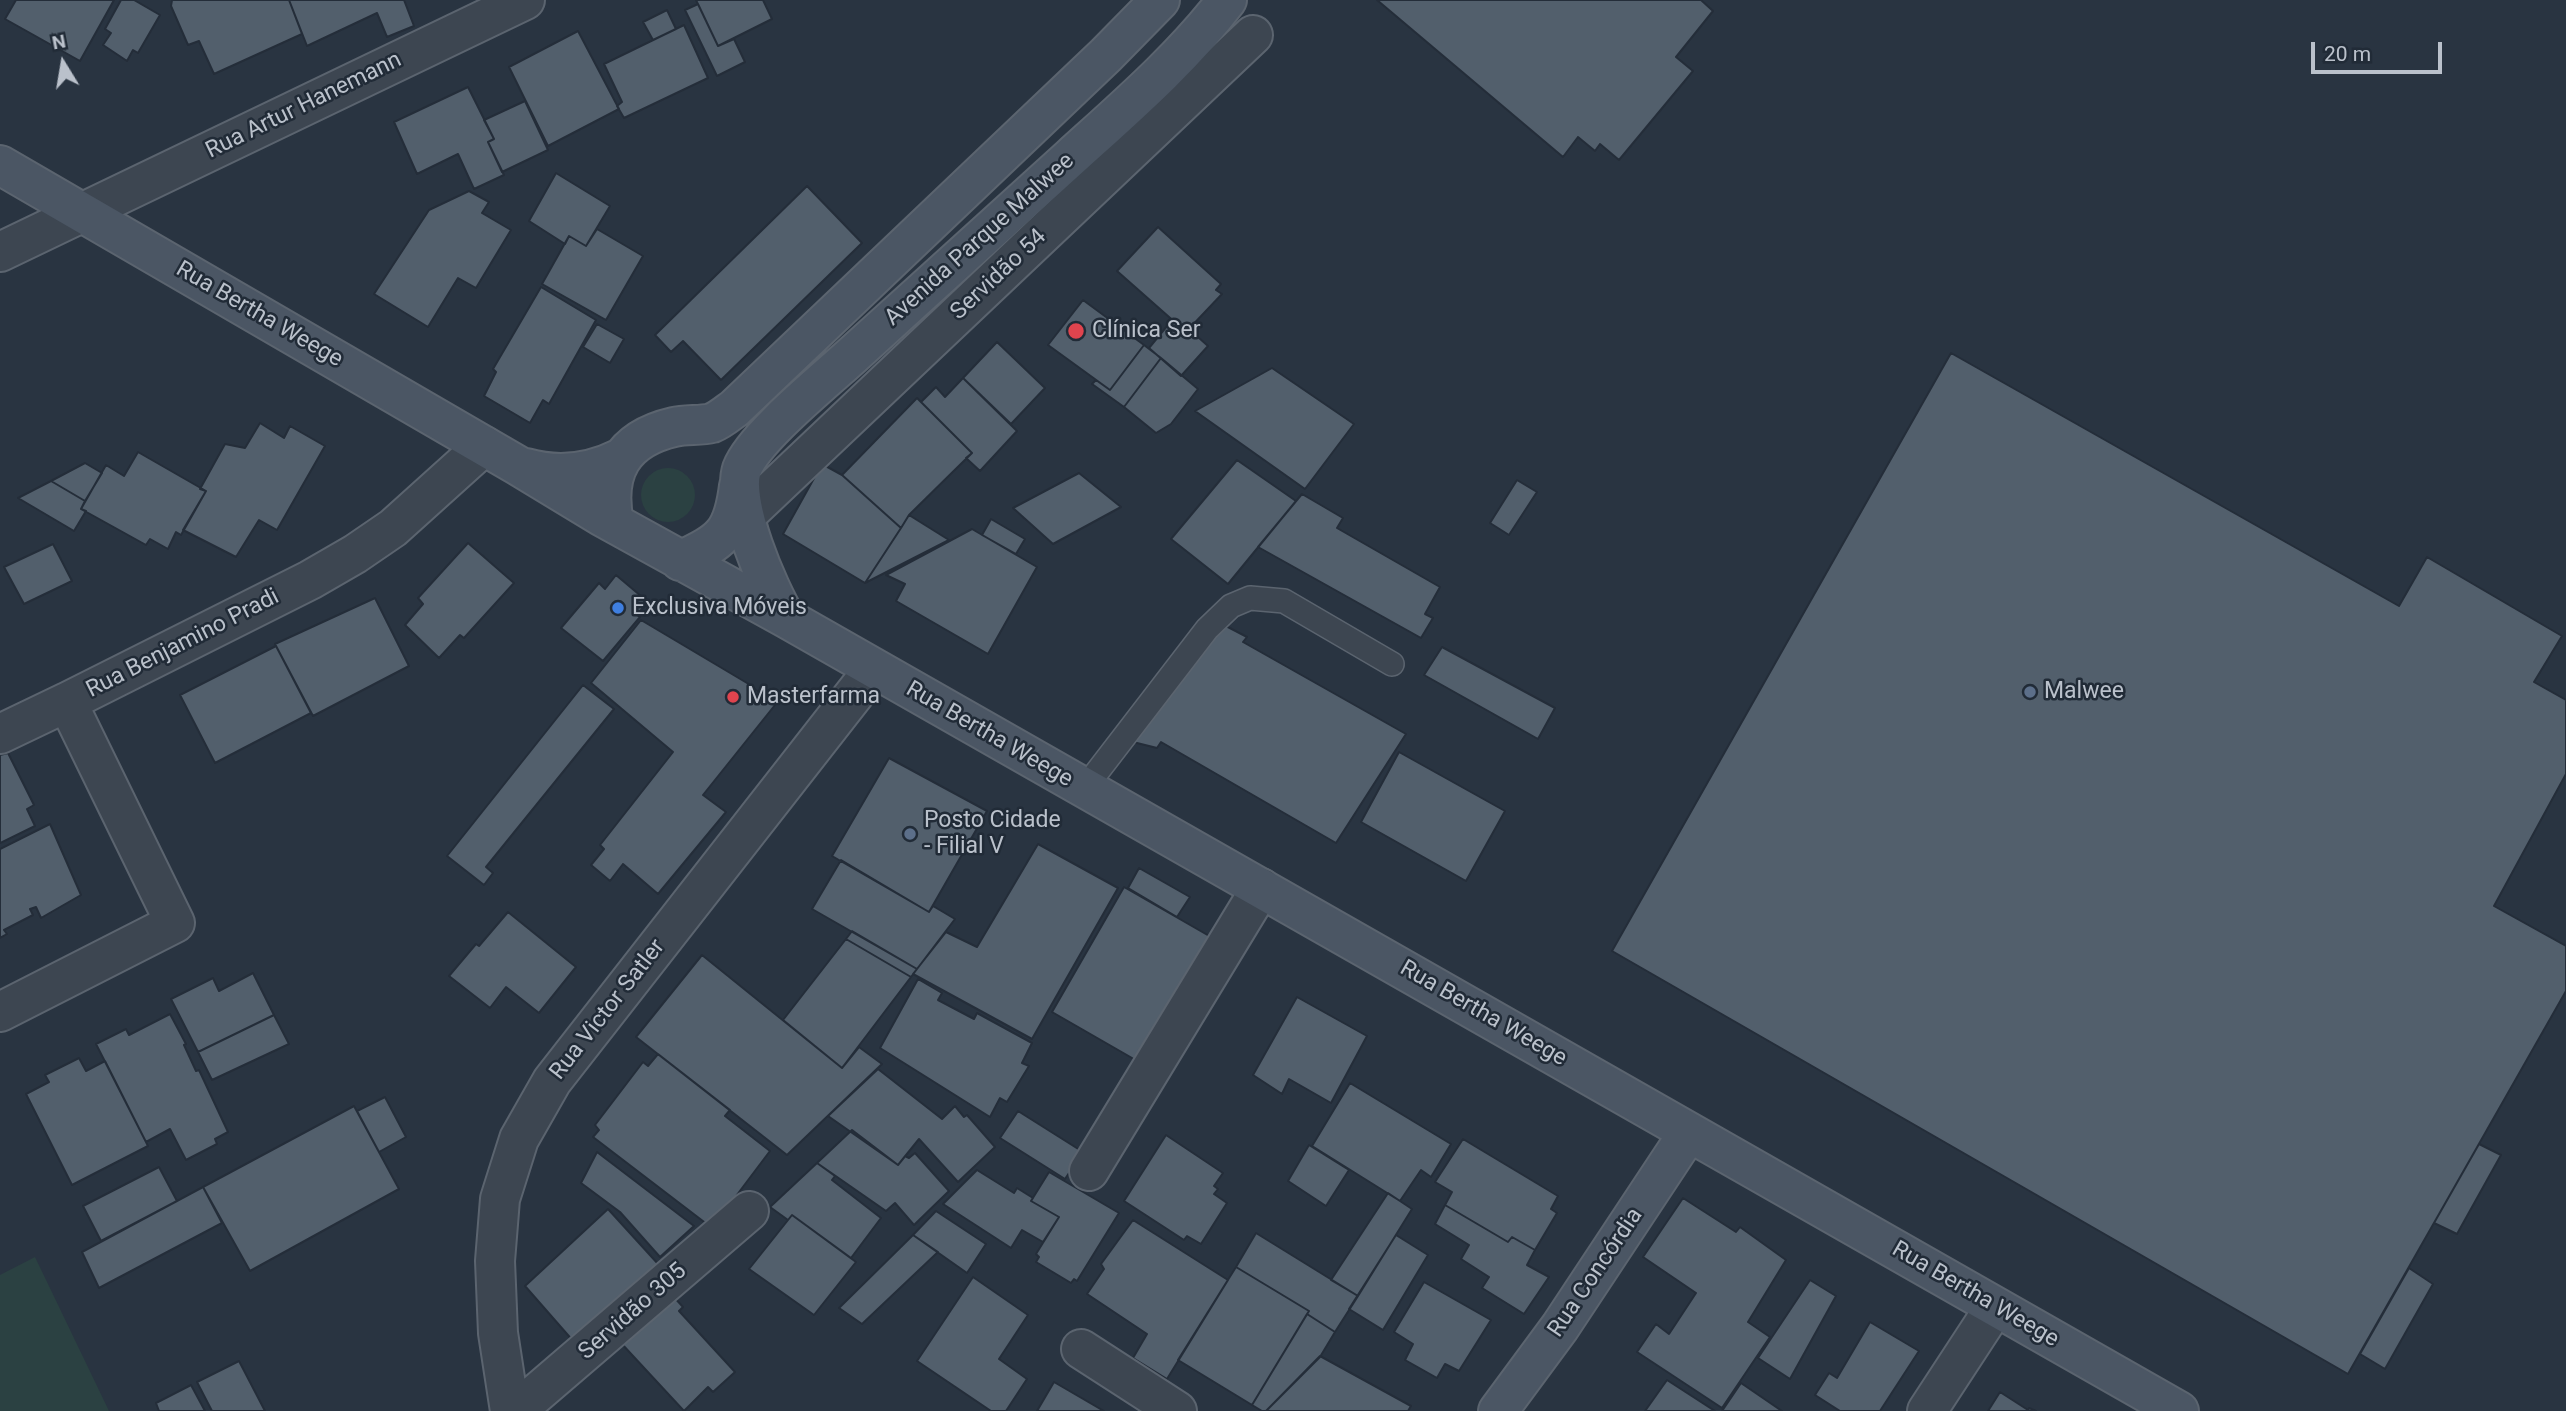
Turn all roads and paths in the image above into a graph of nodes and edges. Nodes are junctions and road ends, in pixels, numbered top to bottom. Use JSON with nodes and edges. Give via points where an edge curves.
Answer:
{"nodes":[{"id":1,"x":525,"y":0,"type":"edge"},
{"id":2,"x":1160,"y":0,"type":"edge"},
{"id":3,"x":1227,"y":0,"type":"edge"},
{"id":4,"x":1253,"y":34,"type":"dead end"},
{"id":5,"x":0,"y":165,"type":"edge"},
{"id":6,"x":83,"y":212,"type":"junction"},
{"id":7,"x":0,"y":251,"type":"edge"},
{"id":8,"x":699,"y":425,"type":"junction"},
{"id":9,"x":484,"y":446,"type":"junction"},
{"id":10,"x":621,"y":457,"type":"junction"},
{"id":11,"x":517,"y":465,"type":"junction"},
{"id":12,"x":743,"y":499,"type":"junction"},
{"id":13,"x":614,"y":523,"type":"junction"},
{"id":14,"x":680,"y":561,"type":"junction"},
{"id":15,"x":786,"y":618,"type":"junction"},
{"id":16,"x":1392,"y":664,"type":"dead end"},
{"id":17,"x":874,"y":669,"type":"junction"},
{"id":18,"x":67,"y":702,"type":"junction"},
{"id":19,"x":0,"y":734,"type":"edge"},
{"id":20,"x":1084,"y":789,"type":"junction"},
{"id":21,"x":1261,"y":888,"type":"junction"},
{"id":22,"x":0,"y":1012,"type":"edge"},
{"id":23,"x":1689,"y":1132,"type":"junction"},
{"id":24,"x":1089,"y":1171,"type":"dead end"},
{"id":25,"x":749,"y":1212,"type":"dead end"},
{"id":26,"x":1995,"y":1307,"type":"junction"},
{"id":27,"x":1081,"y":1349,"type":"dead end"},
{"id":28,"x":510,"y":1411,"type":"edge"},
{"id":29,"x":516,"y":1411,"type":"edge"},
{"id":30,"x":1177,"y":1411,"type":"edge"},
{"id":31,"x":1498,"y":1411,"type":"edge"},
{"id":32,"x":1927,"y":1411,"type":"edge"},
{"id":33,"x":2179,"y":1411,"type":"edge"}],
"edges":[{"from":1,"to":6,"type":"street","name":"Rua Artur Hanemann"},
{"from":2,"to":8,"type":"main road","name":"Avenida Parque Malwee","via":[[735,408],[714,422]]},
{"from":3,"to":12,"type":"main road","name":"Avenida Parque Malwee","via":[[1172,62],[1109,122],[758,444],[743,469]]},
{"from":4,"to":12,"type":"street","name":"Servidão 54"},
{"from":5,"to":6,"type":"main road","name":"Rua Bertha Weege"},
{"from":6,"to":7,"type":"street","name":"Rua Artur Hanemann"},
{"from":6,"to":9,"type":"main road","name":"Rua Bertha Weege"},
{"from":8,"to":10,"type":"main road","via":[[656,432]]},
{"from":8,"to":12,"type":"main road","via":[[720,439],[733,463]]},
{"from":9,"to":11,"type":"main road","name":"Rua Bertha Weege"},
{"from":9,"to":18,"type":"street","name":"Rua Benjamino Pradi","via":[[393,528],[355,554]]},
{"from":10,"to":11,"type":"main road","name":"Rua Bertha Weege","via":[[602,467],[566,472]]},
{"from":10,"to":13,"type":"main road","via":[[609,500]]},
{"from":11,"to":13,"type":"main road","name":"Rua Bertha Weege"},
{"from":12,"to":14,"type":"main road","via":[[721,538]]},
{"from":12,"to":15,"type":"main road","via":[[762,574]]},
{"from":13,"to":14,"type":"main road","name":"Rua Bertha Weege"},
{"from":14,"to":15,"type":"main road","name":"Rua Bertha Weege"},
{"from":15,"to":17,"type":"main road","name":"Rua Bertha Weege"},
{"from":16,"to":20,"type":"lane","via":[[1284,601],[1251,598],[1231,606],[1207,629]]},
{"from":17,"to":20,"type":"main road","name":"Rua Bertha Weege"},
{"from":17,"to":28,"type":"street","name":"Rua Victor Satler","via":[[552,1081],[519,1139],[499,1199],[495,1261],[498,1333]]},
{"from":18,"to":19,"type":"street"},
{"from":18,"to":22,"type":"street","name":"Rua Benjamino Pradi","via":[[175,923]]},
{"from":20,"to":21,"type":"main road","name":"Rua Bertha Weege"},
{"from":21,"to":23,"type":"main road","name":"Rua Bertha Weege"},
{"from":21,"to":24,"type":"street"},
{"from":23,"to":26,"type":"main road","name":"Rua Bertha Weege"},
{"from":23,"to":31,"type":"main road","name":"Rua Concórdia","via":[[1560,1327]]},
{"from":25,"to":29,"type":"street","name":"Servidão 305"},
{"from":26,"to":32,"type":"street"},
{"from":26,"to":33,"type":"main road","name":"Rua Bertha Weege"},
{"from":27,"to":30,"type":"street"}]}
